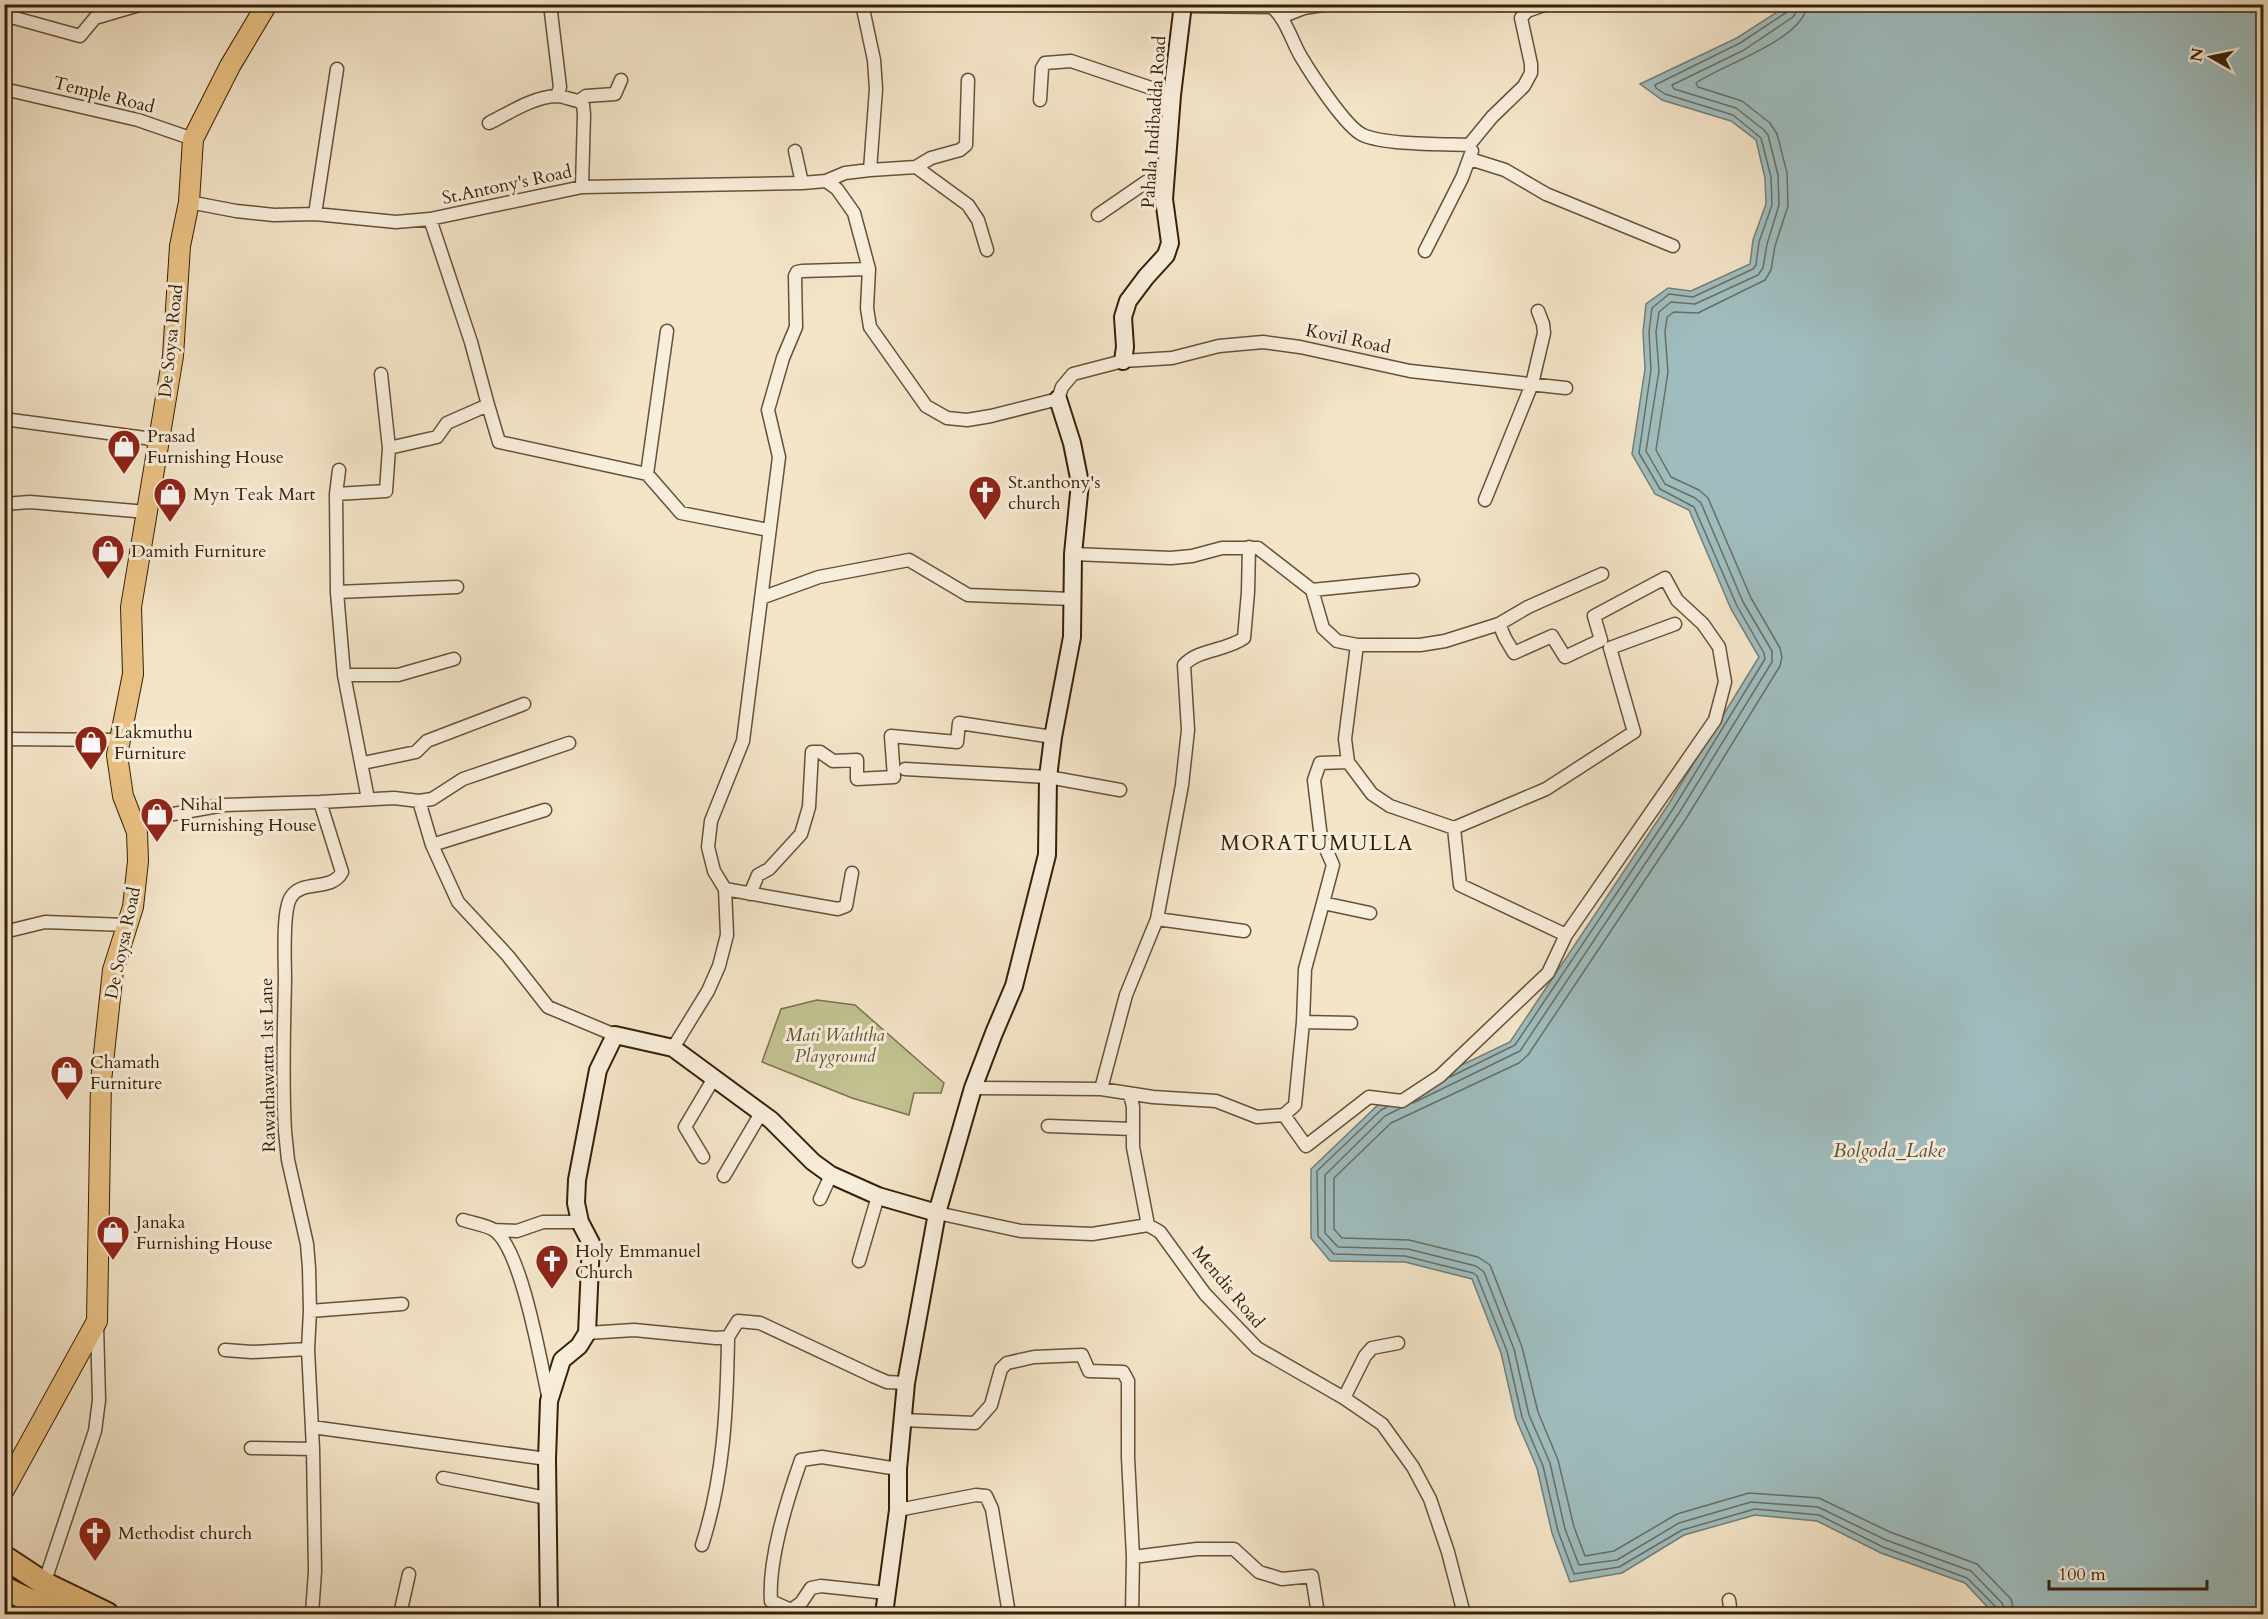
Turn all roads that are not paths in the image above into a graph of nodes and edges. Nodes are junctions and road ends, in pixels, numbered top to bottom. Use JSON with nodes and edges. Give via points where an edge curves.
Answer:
{"nodes":[{"id":1,"x":267,"y":4,"type":"edge"},
{"id":2,"x":549,"y":4,"type":"edge"},
{"id":3,"x":862,"y":4,"type":"edge"},
{"id":4,"x":1328,"y":4,"type":"edge"},
{"id":5,"x":1547,"y":4,"type":"edge"},
{"id":6,"x":139,"y":5,"type":"edge"},
{"id":7,"x":1183,"y":5,"type":"edge"},
{"id":8,"x":4,"y":15,"type":"edge"},
{"id":9,"x":1281,"y":16,"type":"junction"},
{"id":10,"x":337,"y":69,"type":"dead end"},
{"id":11,"x":621,"y":80,"type":"dead end"},
{"id":12,"x":968,"y":80,"type":"dead end"},
{"id":13,"x":4,"y":89,"type":"edge"},
{"id":14,"x":1172,"y":95,"type":"junction"},
{"id":15,"x":557,"y":96,"type":"junction"},
{"id":16,"x":1040,"y":100,"type":"dead end"},
{"id":17,"x":579,"y":101,"type":"junction"},
{"id":18,"x":489,"y":123,"type":"dead end"},
{"id":19,"x":193,"y":139,"type":"junction"},
{"id":20,"x":1469,"y":145,"type":"junction"},
{"id":21,"x":795,"y":151,"type":"dead end"},
{"id":22,"x":1470,"y":159,"type":"junction"},
{"id":23,"x":916,"y":167,"type":"junction"},
{"id":24,"x":870,"y":170,"type":"junction"},
{"id":25,"x":1166,"y":179,"type":"junction"},
{"id":26,"x":826,"y":181,"type":"junction"},
{"id":27,"x":801,"y":183,"type":"junction"},
{"id":28,"x":582,"y":187,"type":"junction"},
{"id":29,"x":189,"y":202,"type":"junction"},
{"id":30,"x":315,"y":214,"type":"junction"},
{"id":31,"x":1098,"y":215,"type":"dead end"},
{"id":32,"x":430,"y":219,"type":"junction"},
{"id":33,"x":1673,"y":246,"type":"dead end"},
{"id":34,"x":987,"y":250,"type":"dead end"},
{"id":35,"x":1425,"y":251,"type":"dead end"},
{"id":36,"x":869,"y":269,"type":"junction"},
{"id":37,"x":1538,"y":311,"type":"dead end"},
{"id":38,"x":667,"y":331,"type":"dead end"},
{"id":39,"x":1123,"y":361,"type":"junction"},
{"id":40,"x":381,"y":374,"type":"dead end"},
{"id":41,"x":1532,"y":384,"type":"junction"},
{"id":42,"x":1566,"y":388,"type":"dead end"},
{"id":43,"x":1058,"y":399,"type":"junction"},
{"id":44,"x":488,"y":405,"type":"junction"},
{"id":45,"x":4,"y":419,"type":"edge"},
{"id":46,"x":160,"y":440,"type":"junction"},
{"id":47,"x":389,"y":448,"type":"junction"},
{"id":48,"x":339,"y":470,"type":"dead end"},
{"id":49,"x":647,"y":474,"type":"junction"},
{"id":50,"x":336,"y":494,"type":"junction"},
{"id":51,"x":1485,"y":500,"type":"dead end"},
{"id":52,"x":4,"y":504,"type":"edge"},
{"id":53,"x":147,"y":512,"type":"junction"},
{"id":54,"x":768,"y":530,"type":"junction"},
{"id":55,"x":1249,"y":547,"type":"junction"},
{"id":56,"x":1073,"y":554,"type":"junction"},
{"id":57,"x":1602,"y":574,"type":"dead end"},
{"id":58,"x":1413,"y":580,"type":"dead end"},
{"id":59,"x":457,"y":587,"type":"dead end"},
{"id":60,"x":1312,"y":590,"type":"junction"},
{"id":61,"x":337,"y":592,"type":"junction"},
{"id":62,"x":761,"y":598,"type":"junction"},
{"id":63,"x":1071,"y":599,"type":"junction"},
{"id":64,"x":1499,"y":624,"type":"junction"},
{"id":65,"x":1675,"y":624,"type":"dead end"},
{"id":66,"x":1357,"y":645,"type":"junction"},
{"id":67,"x":454,"y":659,"type":"dead end"},
{"id":68,"x":344,"y":675,"type":"junction"},
{"id":69,"x":524,"y":704,"type":"dead end"},
{"id":70,"x":1053,"y":737,"type":"junction"},
{"id":71,"x":4,"y":739,"type":"edge"},
{"id":72,"x":120,"y":740,"type":"junction"},
{"id":73,"x":569,"y":743,"type":"dead end"},
{"id":74,"x":1348,"y":762,"type":"junction"},
{"id":75,"x":363,"y":763,"type":"junction"},
{"id":76,"x":905,"y":769,"type":"dead end"},
{"id":77,"x":1048,"y":777,"type":"junction"},
{"id":78,"x":1120,"y":790,"type":"dead end"},
{"id":79,"x":368,"y":799,"type":"junction"},
{"id":80,"x":419,"y":801,"type":"junction"},
{"id":81,"x":320,"y":802,"type":"junction"},
{"id":82,"x":545,"y":810,"type":"dead end"},
{"id":83,"x":135,"y":821,"type":"junction"},
{"id":84,"x":1454,"y":828,"type":"junction"},
{"id":85,"x":432,"y":845,"type":"junction"},
{"id":86,"x":852,"y":873,"type":"dead end"},
{"id":87,"x":725,"y":889,"type":"junction"},
{"id":88,"x":750,"y":894,"type":"junction"},
{"id":89,"x":1323,"y":903,"type":"junction"},
{"id":90,"x":1370,"y":912,"type":"dead end"},
{"id":91,"x":1157,"y":919,"type":"junction"},
{"id":92,"x":126,"y":925,"type":"junction"},
{"id":93,"x":1244,"y":931,"type":"dead end"},
{"id":94,"x":4,"y":932,"type":"edge"},
{"id":95,"x":1566,"y":934,"type":"junction"},
{"id":96,"x":1303,"y":1022,"type":"junction"},
{"id":97,"x":1351,"y":1023,"type":"dead end"},
{"id":98,"x":615,"y":1035,"type":"junction"},
{"id":99,"x":673,"y":1048,"type":"junction"},
{"id":100,"x":714,"y":1078,"type":"junction"},
{"id":101,"x":973,"y":1088,"type":"junction"},
{"id":102,"x":1101,"y":1089,"type":"junction"},
{"id":103,"x":1130,"y":1094,"type":"junction"},
{"id":104,"x":761,"y":1113,"type":"junction"},
{"id":105,"x":1284,"y":1114,"type":"junction"},
{"id":106,"x":1048,"y":1126,"type":"dead end"},
{"id":107,"x":1133,"y":1129,"type":"junction"},
{"id":108,"x":704,"y":1157,"type":"dead end"},
{"id":109,"x":831,"y":1175,"type":"junction"},
{"id":110,"x":724,"y":1176,"type":"dead end"},
{"id":111,"x":878,"y":1196,"type":"junction"},
{"id":112,"x":820,"y":1199,"type":"dead end"},
{"id":113,"x":938,"y":1213,"type":"junction"},
{"id":114,"x":462,"y":1220,"type":"dead end"},
{"id":115,"x":580,"y":1222,"type":"junction"},
{"id":116,"x":1148,"y":1225,"type":"junction"},
{"id":117,"x":494,"y":1230,"type":"junction"},
{"id":118,"x":858,"y":1261,"type":"dead end"},
{"id":119,"x":402,"y":1304,"type":"dead end"},
{"id":120,"x":310,"y":1311,"type":"junction"},
{"id":121,"x":97,"y":1321,"type":"junction"},
{"id":122,"x":587,"y":1333,"type":"junction"},
{"id":123,"x":728,"y":1337,"type":"junction"},
{"id":124,"x":1398,"y":1343,"type":"dead end"},
{"id":125,"x":308,"y":1349,"type":"junction"},
{"id":126,"x":225,"y":1350,"type":"dead end"},
{"id":127,"x":906,"y":1383,"type":"junction"},
{"id":128,"x":1344,"y":1398,"type":"junction"},
{"id":129,"x":549,"y":1401,"type":"junction"},
{"id":130,"x":903,"y":1420,"type":"junction"},
{"id":131,"x":312,"y":1427,"type":"junction"},
{"id":132,"x":251,"y":1448,"type":"dead end"},
{"id":133,"x":313,"y":1449,"type":"junction"},
{"id":134,"x":547,"y":1459,"type":"junction"},
{"id":135,"x":898,"y":1469,"type":"junction"},
{"id":136,"x":443,"y":1478,"type":"dead end"},
{"id":137,"x":4,"y":1490,"type":"edge"},
{"id":138,"x":547,"y":1498,"type":"junction"},
{"id":139,"x":898,"y":1510,"type":"junction"},
{"id":140,"x":702,"y":1545,"type":"dead end"},
{"id":141,"x":4,"y":1557,"type":"edge"},
{"id":142,"x":1133,"y":1557,"type":"junction"},
{"id":143,"x":409,"y":1574,"type":"dead end"},
{"id":144,"x":4,"y":1588,"type":"edge"},
{"id":145,"x":886,"y":1593,"type":"junction"},
{"id":146,"x":40,"y":1594,"type":"junction"},
{"id":147,"x":1729,"y":1600,"type":"dead end"},
{"id":148,"x":58,"y":1614,"type":"edge"},
{"id":149,"x":107,"y":1614,"type":"edge"},
{"id":150,"x":312,"y":1614,"type":"edge"},
{"id":151,"x":400,"y":1614,"type":"edge"},
{"id":152,"x":549,"y":1614,"type":"edge"},
{"id":153,"x":884,"y":1614,"type":"edge"},
{"id":154,"x":1009,"y":1614,"type":"edge"},
{"id":155,"x":1132,"y":1614,"type":"edge"},
{"id":156,"x":1318,"y":1614,"type":"edge"},
{"id":157,"x":1464,"y":1614,"type":"edge"},
{"id":158,"x":1731,"y":1614,"type":"edge"}],
"edges":[{"from":1,"to":19,"type":"main road","name":"De Soysa Road"},
{"from":2,"to":15,"type":"street","via":[[561,87]]},
{"from":3,"to":24,"type":"street","via":[[876,89]]},
{"from":4,"to":9,"type":"street"},
{"from":5,"to":20,"type":"street","via":[[1527,11],[1521,18],[1531,64],[1524,86]]},
{"from":6,"to":8,"type":"street","via":[[95,18],[80,36]]},
{"from":7,"to":9,"type":"street","via":[[1263,5]]},
{"from":7,"to":14,"type":"street","name":"Pahala Indibadda Road"},
{"from":9,"to":20,"type":"street","via":[[1306,64],[1356,131],[1387,141]]},
{"from":10,"to":30,"type":"street"},
{"from":11,"to":17,"type":"street","via":[[615,94],[586,96]]},
{"from":12,"to":23,"type":"street","via":[[966,145]]},
{"from":13,"to":19,"type":"street","name":"Temple Road","via":[[138,120]]},
{"from":14,"to":16,"type":"street","via":[[1071,61],[1046,63],[1042,68]]},
{"from":14,"to":25,"type":"street","name":"Pahala Indibadda Road"},
{"from":15,"to":17,"type":"street"},
{"from":15,"to":18,"type":"street","via":[[526,104]]},
{"from":17,"to":28,"type":"street","via":[[584,114]]},
{"from":19,"to":29,"type":"main road","name":"De Soysa Road"},
{"from":20,"to":22,"type":"street"},
{"from":21,"to":27,"type":"street"},
{"from":22,"to":33,"type":"street","via":[[1505,170],[1545,194]]},
{"from":22,"to":35,"type":"street"},
{"from":23,"to":24,"type":"street"},
{"from":23,"to":34,"type":"street","via":[[968,205],[978,220]]},
{"from":24,"to":26,"type":"street","via":[[845,172]]},
{"from":25,"to":31,"type":"street","via":[[1146,182]]},
{"from":25,"to":39,"type":"street","name":"Pahala Indibadda Road","via":[[1164,199],[1170,243],[1166,255],[1128,301],[1123,317]]},
{"from":26,"to":27,"type":"street"},
{"from":26,"to":36,"type":"street","via":[[837,189],[854,213]]},
{"from":27,"to":28,"type":"street","name":"St.Antony's Road"},
{"from":28,"to":32,"type":"street","name":"St.Antony's Road"},
{"from":29,"to":30,"type":"street","name":"St.Antony's Road","via":[[274,215]]},
{"from":29,"to":46,"type":"main road","name":"De Soysa Road","via":[[180,246],[173,356]]},
{"from":30,"to":32,"type":"street","name":"St.Antony's Road","via":[[396,222]]},
{"from":32,"to":44,"type":"street"},
{"from":36,"to":43,"type":"street","via":[[870,327],[926,406],[947,418],[967,420]]},
{"from":36,"to":54,"type":"street","via":[[802,271],[795,276],[796,327],[768,411],[779,457]]},
{"from":37,"to":41,"type":"street","via":[[1544,333]]},
{"from":38,"to":49,"type":"street"},
{"from":39,"to":41,"type":"street","name":"Kovil Road","via":[[1172,358],[1219,346],[1263,342],[1410,371]]},
{"from":39,"to":43,"type":"street","via":[[1073,374]]},
{"from":40,"to":47,"type":"street"},
{"from":41,"to":42,"type":"street","name":"Kovil Road"},
{"from":41,"to":51,"type":"street"},
{"from":43,"to":56,"type":"street","via":[[1080,483]]},
{"from":44,"to":47,"type":"street","via":[[447,423],[436,437]]},
{"from":44,"to":49,"type":"street","via":[[499,442]]},
{"from":45,"to":46,"type":"street"},
{"from":46,"to":53,"type":"main road","name":"De Soysa Road"},
{"from":47,"to":50,"type":"street","via":[[386,491]]},
{"from":48,"to":50,"type":"street"},
{"from":49,"to":54,"type":"street","via":[[681,513]]},
{"from":50,"to":61,"type":"street"},
{"from":52,"to":53,"type":"street","via":[[30,501]]},
{"from":53,"to":72,"type":"main road","name":"De Soysa Road","via":[[131,607],[133,674]]},
{"from":54,"to":62,"type":"street"},
{"from":55,"to":56,"type":"street","via":[[1172,558]]},
{"from":55,"to":60,"type":"street","via":[[1258,548]]},
{"from":55,"to":91,"type":"street","via":[[1244,638],[1190,658],[1184,665],[1186,752]]},
{"from":56,"to":63,"type":"street"},
{"from":57,"to":64,"type":"street"},
{"from":58,"to":60,"type":"street"},
{"from":59,"to":61,"type":"street"},
{"from":60,"to":66,"type":"street","via":[[1323,628],[1337,641]]},
{"from":61,"to":68,"type":"street"},
{"from":62,"to":63,"type":"street","via":[[819,577],[909,560],[968,595]]},
{"from":62,"to":87,"type":"street","via":[[742,741],[711,820],[708,847],[714,871]]},
{"from":63,"to":70,"type":"street","via":[[1072,637]]},
{"from":64,"to":66,"type":"street","via":[[1420,645]]},
{"from":64,"to":95,"type":"street","via":[[1514,653],[1552,636],[1565,657],[1602,640],[1594,616],[1665,578],[1677,600],[1703,624],[1719,647],[1725,681],[1715,720]]},
{"from":65,"to":84,"type":"street","via":[[1610,648],[1634,732],[1546,789]]},
{"from":66,"to":74,"type":"street","via":[[1345,739]]},
{"from":67,"to":68,"type":"street","via":[[398,675]]},
{"from":68,"to":75,"type":"street"},
{"from":69,"to":75,"type":"street","via":[[427,741],[416,752]]},
{"from":70,"to":77,"type":"street"},
{"from":70,"to":88,"type":"street","via":[[959,723],[957,742],[891,736],[894,777],[857,779],[857,760],[833,761],[820,752],[812,752],[809,807],[801,834],[769,869],[758,875]]},
{"from":71,"to":72,"type":"street"},
{"from":72,"to":83,"type":"main road","name":"De Soysa Road","via":[[118,771]]},
{"from":73,"to":80,"type":"street","via":[[463,779],[432,799]]},
{"from":74,"to":84,"type":"street","via":[[1372,794],[1390,806]]},
{"from":74,"to":89,"type":"street","via":[[1320,763],[1314,780],[1321,838],[1333,865]]},
{"from":75,"to":79,"type":"street"},
{"from":76,"to":77,"type":"street"},
{"from":77,"to":78,"type":"street"},
{"from":77,"to":101,"type":"street","via":[[1047,855],[1027,941],[1014,986]]},
{"from":79,"to":80,"type":"street"},
{"from":79,"to":81,"type":"street"},
{"from":80,"to":85,"type":"street"},
{"from":81,"to":83,"type":"street","via":[[224,805]]},
{"from":81,"to":120,"type":"street","name":"Rawathawatta 1st Lane","via":[[342,872],[333,882],[301,889],[291,897],[286,913],[285,956],[285,1131],[307,1244]]},
{"from":82,"to":85,"type":"street"},
{"from":83,"to":92,"type":"main road","name":"De Soysa Road","via":[[138,861],[133,907]]},
{"from":84,"to":95,"type":"street","via":[[1460,885]]},
{"from":85,"to":98,"type":"street","via":[[458,902],[548,1006]]},
{"from":86,"to":88,"type":"street","via":[[846,906],[838,909]]},
{"from":87,"to":88,"type":"street"},
{"from":87,"to":99,"type":"street","via":[[727,935],[719,966]]},
{"from":89,"to":90,"type":"street"},
{"from":89,"to":96,"type":"street","via":[[1305,969]]},
{"from":91,"to":93,"type":"street"},
{"from":91,"to":102,"type":"street","via":[[1126,995]]},
{"from":92,"to":94,"type":"street","via":[[45,922]]},
{"from":92,"to":121,"type":"main road","name":"De Soysa Road","via":[[113,970],[101,1081]]},
{"from":95,"to":105,"type":"street","via":[[1548,973],[1440,1076],[1402,1101],[1369,1097],[1306,1146]]},
{"from":96,"to":97,"type":"street"},
{"from":96,"to":105,"type":"street","via":[[1295,1105]]},
{"from":98,"to":99,"type":"street"},
{"from":98,"to":115,"type":"street","via":[[598,1070],[576,1180]]},
{"from":99,"to":100,"type":"street"},
{"from":100,"to":104,"type":"street"},
{"from":100,"to":108,"type":"street","via":[[685,1127]]},
{"from":101,"to":102,"type":"street"},
{"from":101,"to":113,"type":"street"},
{"from":102,"to":103,"type":"street"},
{"from":103,"to":105,"type":"street","via":[[1216,1101],[1257,1117]]},
{"from":103,"to":107,"type":"street"},
{"from":104,"to":109,"type":"street"},
{"from":104,"to":110,"type":"street"},
{"from":106,"to":107,"type":"street"},
{"from":107,"to":116,"type":"street"},
{"from":109,"to":111,"type":"street"},
{"from":109,"to":112,"type":"street"},
{"from":111,"to":113,"type":"street"},
{"from":111,"to":118,"type":"street"},
{"from":113,"to":116,"type":"street","via":[[1021,1231],[1058,1234],[1092,1234]]},
{"from":113,"to":127,"type":"street"},
{"from":114,"to":117,"type":"street"},
{"from":115,"to":117,"type":"street","via":[[543,1222],[517,1231]]},
{"from":115,"to":122,"type":"street","via":[[591,1243]]},
{"from":116,"to":128,"type":"street","name":"Mendis Road","via":[[1160,1232],[1205,1294],[1257,1348]]},
{"from":117,"to":129,"type":"street","via":[[511,1254],[527,1300]]},
{"from":119,"to":120,"type":"street"},
{"from":120,"to":125,"type":"street","name":"Rawathawatta 1st Lane"},
{"from":121,"to":137,"type":"main road","name":"De Soysa Road"},
{"from":121,"to":146,"type":"street","via":[[99,1400],[95,1431]]},
{"from":122,"to":123,"type":"street","via":[[634,1329]]},
{"from":122,"to":129,"type":"street","via":[[562,1360]]},
{"from":123,"to":127,"type":"street","via":[[738,1321],[760,1323],[887,1382]]},
{"from":123,"to":140,"type":"street","via":[[728,1399],[722,1458]]},
{"from":124,"to":128,"type":"street","via":[[1372,1348]]},
{"from":125,"to":126,"type":"street"},
{"from":125,"to":131,"type":"street","name":"Rawathawatta 1st Lane"},
{"from":127,"to":130,"type":"street"},
{"from":128,"to":157,"type":"street","name":"Mendis Road","via":[[1382,1424],[1413,1467],[1437,1520]]},
{"from":129,"to":134,"type":"street"},
{"from":130,"to":135,"type":"street"},
{"from":130,"to":142,"type":"street","via":[[975,1423],[991,1404],[1001,1369],[1007,1363],[1034,1357],[1082,1355],[1089,1371],[1123,1371],[1128,1381]]},
{"from":131,"to":133,"type":"street","name":"Rawathawatta 1st Lane"},
{"from":131,"to":134,"type":"street"},
{"from":132,"to":133,"type":"street"},
{"from":133,"to":150,"type":"street","name":"Rawathawatta 1st Lane"},
{"from":134,"to":138,"type":"street"},
{"from":135,"to":139,"type":"street"},
{"from":135,"to":145,"type":"street","via":[[822,1457],[801,1460],[786,1506],[770,1582],[771,1601],[791,1610],[810,1588],[820,1586]]},
{"from":136,"to":138,"type":"street"},
{"from":138,"to":152,"type":"street"},
{"from":139,"to":145,"type":"street"},
{"from":139,"to":154,"type":"street","via":[[987,1496]]},
{"from":141,"to":146,"type":"highway"},
{"from":142,"to":155,"type":"street"},
{"from":142,"to":156,"type":"street","via":[[1234,1549],[1259,1572],[1282,1579],[1312,1575]]},
{"from":143,"to":151,"type":"street"},
{"from":144,"to":146,"type":"highway"},
{"from":145,"to":153,"type":"street"},
{"from":146,"to":148,"type":"highway"},
{"from":146,"to":149,"type":"highway"},
{"from":147,"to":158,"type":"street"}]}
